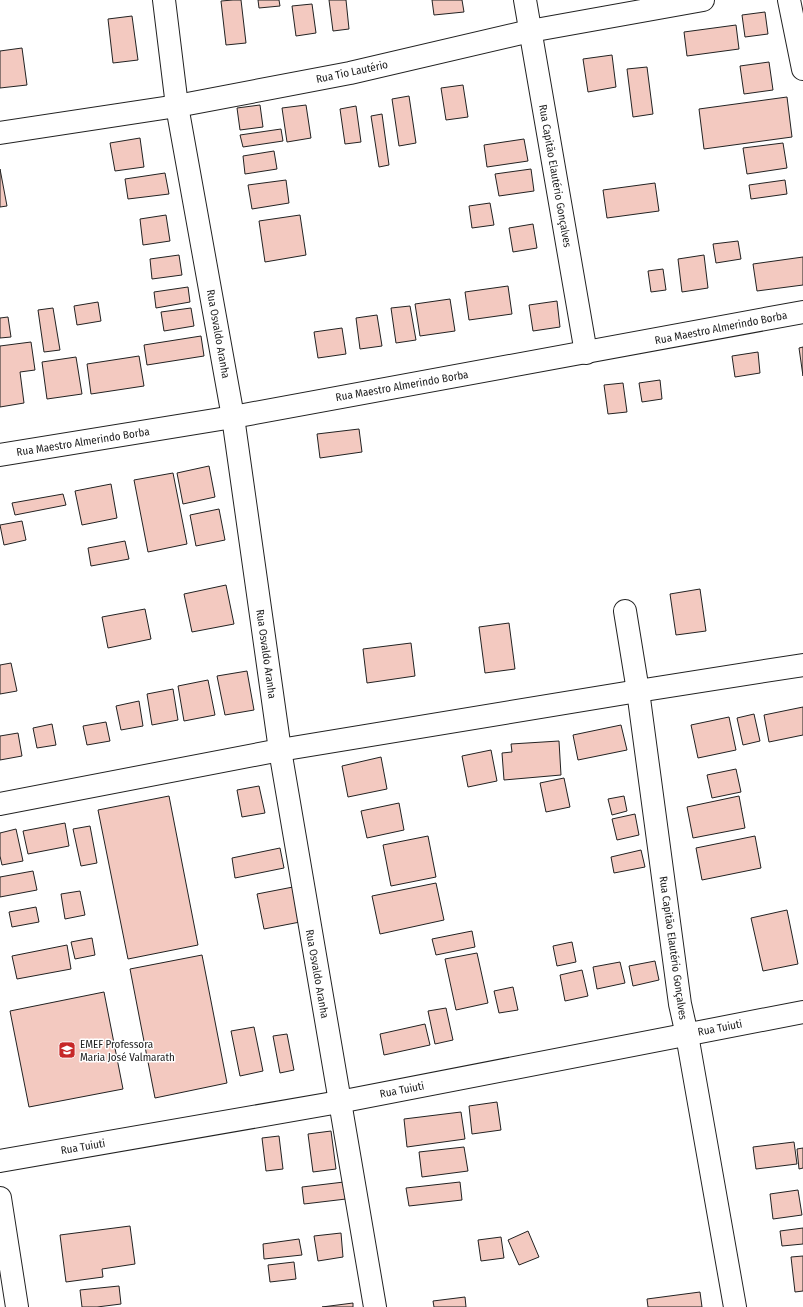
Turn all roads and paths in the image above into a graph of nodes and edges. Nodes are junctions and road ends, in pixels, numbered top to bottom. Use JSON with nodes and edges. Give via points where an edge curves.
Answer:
{"nodes":[{"id":1,"x":164,"y":0,"type":"edge"},
{"id":2,"x":525,"y":0,"type":"edge"},
{"id":3,"x":703,"y":0,"type":"edge"},
{"id":4,"x":789,"y":0,"type":"edge"},
{"id":5,"x":530,"y":32,"type":"junction"},
{"id":6,"x":803,"y":69,"type":"edge"},
{"id":7,"x":177,"y":106,"type":"junction"},
{"id":8,"x":0,"y":133,"type":"edge"},
{"id":9,"x":803,"y":312,"type":"edge"},
{"id":10,"x":586,"y":353,"type":"junction"},
{"id":11,"x":233,"y":417,"type":"junction"},
{"id":12,"x":0,"y":455,"type":"edge"},
{"id":13,"x":624,"y":611,"type":"dead end"},
{"id":14,"x":803,"y":666,"type":"edge"},
{"id":15,"x":638,"y":691,"type":"junction"},
{"id":16,"x":280,"y":750,"type":"junction"},
{"id":17,"x":0,"y":804,"type":"edge"},
{"id":18,"x":803,"y":1012,"type":"edge"},
{"id":19,"x":687,"y":1035,"type":"junction"},
{"id":20,"x":339,"y":1102,"type":"junction"},
{"id":21,"x":0,"y":1161,"type":"edge"},
{"id":22,"x":0,"y":1198,"type":"edge"},
{"id":23,"x":17,"y":1307,"type":"edge"},
{"id":24,"x":375,"y":1307,"type":"edge"},
{"id":25,"x":735,"y":1307,"type":"edge"}],
"edges":[{"from":1,"to":7,"type":"street","name":"Rua Osvaldo Aranha"},
{"from":2,"to":5,"type":"street","name":"Rua Capitão Elautério Gonçalves"},
{"from":3,"to":5,"type":"street","name":"Rua Tio Lautério"},
{"from":4,"to":6,"type":"street"},
{"from":5,"to":7,"type":"street","name":"Rua Tio Lautério","via":[[350,74]]},
{"from":5,"to":10,"type":"street","name":"Rua Capitão Elautério Gonçalves"},
{"from":7,"to":8,"type":"street","name":"Rua Tio Lautério"},
{"from":7,"to":11,"type":"street","name":"Rua Osvaldo Aranha"},
{"from":9,"to":10,"type":"street","name":"Rua Maestro Almerindo Borba"},
{"from":10,"to":11,"type":"street","name":"Rua Maestro Almerindo Borba"},
{"from":11,"to":12,"type":"street","name":"Rua Maestro Almerindo Borba"},
{"from":11,"to":16,"type":"street","name":"Rua Osvaldo Aranha"},
{"from":13,"to":15,"type":"street","name":"Rua Capitão Elautério Gonçalves"},
{"from":14,"to":15,"type":"street"},
{"from":15,"to":16,"type":"street"},
{"from":15,"to":19,"type":"street","name":"Rua Capitão Elautério Gonçalves","via":[[680,1004]]},
{"from":16,"to":17,"type":"street"},
{"from":16,"to":20,"type":"street","name":"Rua Osvaldo Aranha"},
{"from":18,"to":19,"type":"street","name":"Rua Tuiuti"},
{"from":19,"to":20,"type":"street","name":"Rua Tuiuti"},
{"from":19,"to":25,"type":"street","name":"Rua Capitão Elautério Gonçalves"},
{"from":20,"to":21,"type":"street","name":"Rua Tuiuti"},
{"from":20,"to":24,"type":"street","name":"Rua Osvaldo Aranha"},
{"from":22,"to":23,"type":"street"}]}
